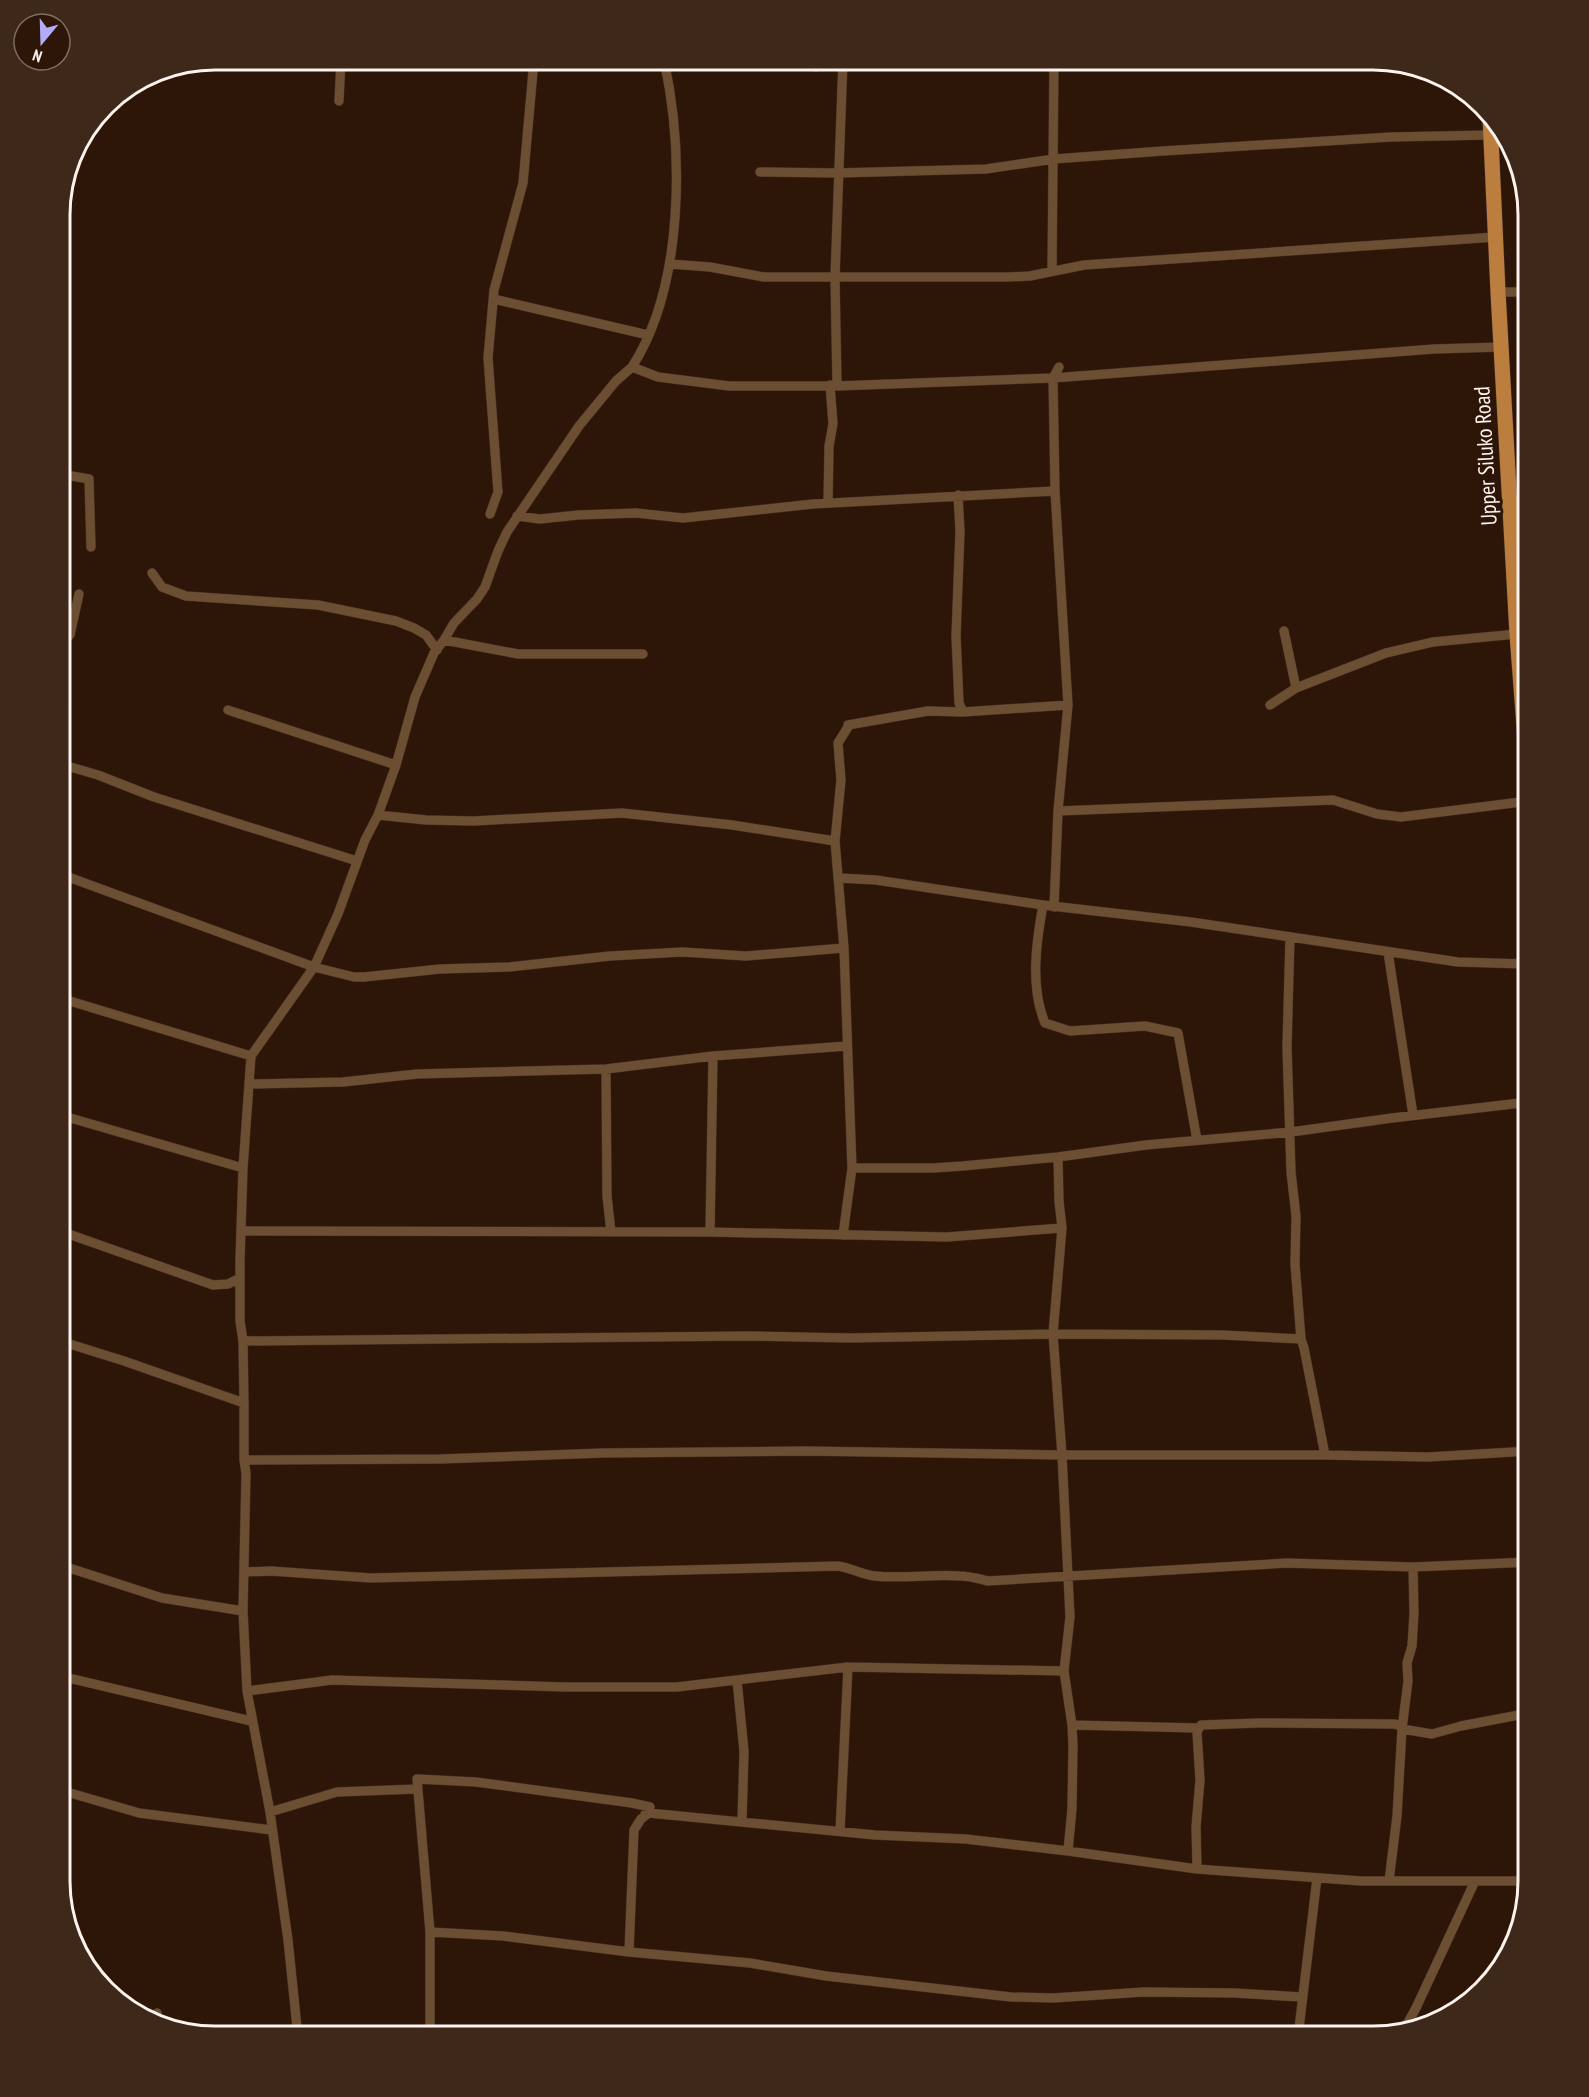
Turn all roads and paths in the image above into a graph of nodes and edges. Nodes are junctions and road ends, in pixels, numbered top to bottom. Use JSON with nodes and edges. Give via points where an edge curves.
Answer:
{"nodes":[{"id":1,"x":340,"y":71,"type":"edge"},
{"id":2,"x":533,"y":71,"type":"edge"},
{"id":3,"x":666,"y":71,"type":"edge"},
{"id":4,"x":843,"y":71,"type":"edge"},
{"id":5,"x":1054,"y":71,"type":"edge"},
{"id":6,"x":339,"y":101,"type":"dead end"},
{"id":7,"x":1490,"y":130,"type":"edge"},
{"id":8,"x":1490,"y":135,"type":"junction"},
{"id":9,"x":1054,"y":159,"type":"junction"},
{"id":10,"x":760,"y":172,"type":"dead end"},
{"id":11,"x":838,"y":173,"type":"junction"},
{"id":12,"x":1496,"y":237,"type":"junction"},
{"id":13,"x":670,"y":264,"type":"junction"},
{"id":14,"x":1052,"y":271,"type":"junction"},
{"id":15,"x":835,"y":277,"type":"junction"},
{"id":16,"x":1498,"y":291,"type":"junction"},
{"id":17,"x":1518,"y":292,"type":"edge"},
{"id":18,"x":498,"y":300,"type":"dead end"},
{"id":19,"x":648,"y":335,"type":"junction"},
{"id":20,"x":1501,"y":347,"type":"junction"},
{"id":21,"x":1059,"y":366,"type":"dead end"},
{"id":22,"x":632,"y":367,"type":"junction"},
{"id":23,"x":1053,"y":378,"type":"junction"},
{"id":24,"x":833,"y":386,"type":"junction"},
{"id":25,"x":71,"y":476,"type":"edge"},
{"id":26,"x":1055,"y":491,"type":"junction"},
{"id":27,"x":958,"y":495,"type":"junction"},
{"id":28,"x":828,"y":503,"type":"junction"},
{"id":29,"x":490,"y":514,"type":"dead end"},
{"id":30,"x":517,"y":516,"type":"junction"},
{"id":31,"x":91,"y":547,"type":"dead end"},
{"id":32,"x":152,"y":573,"type":"dead end"},
{"id":33,"x":1518,"y":583,"type":"edge"},
{"id":34,"x":79,"y":594,"type":"dead end"},
{"id":35,"x":1518,"y":626,"type":"edge"},
{"id":36,"x":71,"y":632,"type":"edge"},
{"id":37,"x":444,"y":640,"type":"junction"},
{"id":38,"x":437,"y":650,"type":"junction"},
{"id":39,"x":643,"y":654,"type":"dead end"},
{"id":40,"x":1068,"y":705,"type":"junction"},
{"id":41,"x":1270,"y":705,"type":"dead end"},
{"id":42,"x":228,"y":710,"type":"dead end"},
{"id":43,"x":963,"y":712,"type":"junction"},
{"id":44,"x":396,"y":765,"type":"junction"},
{"id":45,"x":71,"y":767,"type":"edge"},
{"id":46,"x":1518,"y":802,"type":"edge"},
{"id":47,"x":1058,"y":811,"type":"junction"},
{"id":48,"x":378,"y":815,"type":"junction"},
{"id":49,"x":835,"y":841,"type":"junction"},
{"id":50,"x":357,"y":861,"type":"junction"},
{"id":51,"x":71,"y":878,"type":"edge"},
{"id":52,"x":839,"y":878,"type":"junction"},
{"id":53,"x":1043,"y":905,"type":"junction"},
{"id":54,"x":1054,"y":906,"type":"junction"},
{"id":55,"x":1290,"y":937,"type":"junction"},
{"id":56,"x":844,"y":948,"type":"junction"},
{"id":57,"x":1388,"y":951,"type":"junction"},
{"id":58,"x":1518,"y":964,"type":"edge"},
{"id":59,"x":314,"y":967,"type":"junction"},
{"id":60,"x":71,"y":1002,"type":"edge"},
{"id":61,"x":847,"y":1046,"type":"junction"},
{"id":62,"x":251,"y":1056,"type":"junction"},
{"id":63,"x":713,"y":1056,"type":"junction"},
{"id":64,"x":606,"y":1069,"type":"junction"},
{"id":65,"x":249,"y":1084,"type":"junction"},
{"id":66,"x":1518,"y":1103,"type":"edge"},
{"id":67,"x":1413,"y":1115,"type":"junction"},
{"id":68,"x":70,"y":1118,"type":"edge"},
{"id":69,"x":1291,"y":1132,"type":"junction"},
{"id":70,"x":1197,"y":1140,"type":"junction"},
{"id":71,"x":1058,"y":1157,"type":"junction"},
{"id":72,"x":243,"y":1168,"type":"junction"},
{"id":73,"x":852,"y":1168,"type":"junction"},
{"id":74,"x":1062,"y":1228,"type":"junction"},
{"id":75,"x":241,"y":1231,"type":"junction"},
{"id":76,"x":611,"y":1232,"type":"junction"},
{"id":77,"x":710,"y":1232,"type":"junction"},
{"id":78,"x":70,"y":1234,"type":"edge"},
{"id":79,"x":843,"y":1235,"type":"junction"},
{"id":80,"x":240,"y":1278,"type":"junction"},
{"id":81,"x":1053,"y":1334,"type":"junction"},
{"id":82,"x":1300,"y":1339,"type":"junction"},
{"id":83,"x":243,"y":1341,"type":"junction"},
{"id":84,"x":70,"y":1344,"type":"edge"},
{"id":85,"x":244,"y":1403,"type":"junction"},
{"id":86,"x":1518,"y":1452,"type":"edge"},
{"id":87,"x":1062,"y":1455,"type":"junction"},
{"id":88,"x":1324,"y":1455,"type":"junction"},
{"id":89,"x":243,"y":1460,"type":"junction"},
{"id":90,"x":1518,"y":1562,"type":"edge"},
{"id":91,"x":1413,"y":1567,"type":"junction"},
{"id":92,"x":70,"y":1569,"type":"edge"},
{"id":93,"x":244,"y":1572,"type":"junction"},
{"id":94,"x":1068,"y":1576,"type":"junction"},
{"id":95,"x":243,"y":1611,"type":"junction"},
{"id":96,"x":848,"y":1666,"type":"junction"},
{"id":97,"x":1064,"y":1671,"type":"junction"},
{"id":98,"x":70,"y":1678,"type":"edge"},
{"id":99,"x":737,"y":1680,"type":"junction"},
{"id":100,"x":247,"y":1691,"type":"junction"},
{"id":101,"x":1518,"y":1715,"type":"edge"},
{"id":102,"x":251,"y":1720,"type":"junction"},
{"id":103,"x":1072,"y":1725,"type":"junction"},
{"id":104,"x":1198,"y":1728,"type":"junction"},
{"id":105,"x":1401,"y":1729,"type":"junction"},
{"id":106,"x":417,"y":1789,"type":"junction"},
{"id":107,"x":70,"y":1793,"type":"edge"},
{"id":108,"x":270,"y":1812,"type":"junction"},
{"id":109,"x":641,"y":1819,"type":"junction"},
{"id":110,"x":742,"y":1822,"type":"junction"},
{"id":111,"x":271,"y":1830,"type":"junction"},
{"id":112,"x":840,"y":1832,"type":"junction"},
{"id":113,"x":1068,"y":1851,"type":"junction"},
{"id":114,"x":1197,"y":1869,"type":"junction"},
{"id":115,"x":1317,"y":1878,"type":"junction"},
{"id":116,"x":1389,"y":1881,"type":"junction"},
{"id":117,"x":1475,"y":1881,"type":"junction"},
{"id":118,"x":1518,"y":1881,"type":"edge"},
{"id":119,"x":430,"y":1932,"type":"junction"},
{"id":120,"x":628,"y":1952,"type":"junction"},
{"id":121,"x":1301,"y":1997,"type":"junction"},
{"id":122,"x":1408,"y":2022,"type":"edge"},
{"id":123,"x":297,"y":2026,"type":"edge"},
{"id":124,"x":430,"y":2026,"type":"edge"},
{"id":125,"x":1299,"y":2026,"type":"edge"}],
"edges":[{"from":1,"to":6,"type":"street"},
{"from":2,"to":29,"type":"street","via":[[522,183],[494,290],[488,358],[498,492]]},
{"from":3,"to":13,"type":"street","via":[[676,153]]},
{"from":4,"to":11,"type":"street"},
{"from":5,"to":9,"type":"street"},
{"from":7,"to":8,"type":"main road","name":"Upper Siluko Road"},
{"from":8,"to":9,"type":"street"},
{"from":8,"to":12,"type":"main road","name":"Upper Siluko Road"},
{"from":9,"to":11,"type":"street","via":[[986,169]]},
{"from":9,"to":14,"type":"street"},
{"from":10,"to":11,"type":"street"},
{"from":11,"to":15,"type":"street"},
{"from":12,"to":14,"type":"street","via":[[1096,264]]},
{"from":12,"to":16,"type":"main road","name":"Upper Siluko Road"},
{"from":13,"to":15,"type":"street","via":[[764,277]]},
{"from":13,"to":19,"type":"street"},
{"from":14,"to":15,"type":"street","via":[[1019,277]]},
{"from":15,"to":24,"type":"street"},
{"from":16,"to":17,"type":"street"},
{"from":16,"to":20,"type":"main road","name":"Upper Siluko Road"},
{"from":18,"to":19,"type":"street"},
{"from":19,"to":22,"type":"street"},
{"from":20,"to":23,"type":"street"},
{"from":20,"to":33,"type":"main road","name":"Upper Siluko Road"},
{"from":21,"to":23,"type":"street"},
{"from":22,"to":24,"type":"street","via":[[658,377],[729,386]]},
{"from":22,"to":30,"type":"street","via":[[579,426]]},
{"from":23,"to":24,"type":"street"},
{"from":23,"to":26,"type":"street"},
{"from":24,"to":28,"type":"street"},
{"from":25,"to":31,"type":"street","via":[[88,479]]},
{"from":26,"to":27,"type":"street"},
{"from":26,"to":40,"type":"street"},
{"from":27,"to":28,"type":"street"},
{"from":27,"to":43,"type":"street","via":[[956,636],[959,703]]},
{"from":28,"to":30,"type":"street","via":[[683,518],[636,513],[540,519]]},
{"from":30,"to":37,"type":"street","via":[[485,587]]},
{"from":32,"to":38,"type":"street","via":[[162,587],[186,596],[318,605],[396,621],[426,635]]},
{"from":34,"to":36,"type":"street"},
{"from":35,"to":41,"type":"street","via":[[1386,653],[1295,683]]},
{"from":37,"to":38,"type":"street"},
{"from":37,"to":39,"type":"street","via":[[518,654]]},
{"from":38,"to":44,"type":"street","via":[[415,697]]},
{"from":40,"to":43,"type":"street"},
{"from":40,"to":47,"type":"street"},
{"from":42,"to":44,"type":"street"},
{"from":43,"to":49,"type":"street","via":[[928,711],[848,725],[838,743],[841,780]]},
{"from":44,"to":48,"type":"street"},
{"from":45,"to":50,"type":"street"},
{"from":46,"to":47,"type":"street","via":[[1401,817],[1333,800]]},
{"from":47,"to":54,"type":"street"},
{"from":48,"to":49,"type":"street","via":[[474,821],[622,813]]},
{"from":48,"to":50,"type":"street"},
{"from":49,"to":52,"type":"street"},
{"from":50,"to":59,"type":"street"},
{"from":51,"to":59,"type":"street"},
{"from":52,"to":53,"type":"street"},
{"from":52,"to":56,"type":"street"},
{"from":53,"to":54,"type":"street"},
{"from":53,"to":70,"type":"street","via":[[1036,942],[1038,1006],[1045,1023],[1070,1031],[1145,1026],[1178,1033]]},
{"from":54,"to":55,"type":"street"},
{"from":55,"to":57,"type":"street"},
{"from":55,"to":69,"type":"street","via":[[1287,1047]]},
{"from":56,"to":59,"type":"street","via":[[746,956],[682,952],[354,977]]},
{"from":56,"to":61,"type":"street"},
{"from":57,"to":58,"type":"street","via":[[1458,962]]},
{"from":57,"to":67,"type":"street"},
{"from":59,"to":62,"type":"street"},
{"from":60,"to":62,"type":"street"},
{"from":61,"to":63,"type":"street"},
{"from":61,"to":73,"type":"street"},
{"from":62,"to":65,"type":"street"},
{"from":63,"to":64,"type":"street"},
{"from":63,"to":77,"type":"street"},
{"from":64,"to":65,"type":"street"},
{"from":64,"to":76,"type":"street"},
{"from":65,"to":72,"type":"street"},
{"from":66,"to":67,"type":"street"},
{"from":67,"to":69,"type":"street"},
{"from":68,"to":72,"type":"street"},
{"from":69,"to":70,"type":"street"},
{"from":69,"to":82,"type":"street"},
{"from":70,"to":71,"type":"street"},
{"from":71,"to":73,"type":"street","via":[[933,1168]]},
{"from":71,"to":74,"type":"street"},
{"from":72,"to":75,"type":"street"},
{"from":73,"to":79,"type":"street"},
{"from":74,"to":79,"type":"street","via":[[947,1237]]},
{"from":74,"to":81,"type":"street"},
{"from":75,"to":76,"type":"street"},
{"from":75,"to":80,"type":"street"},
{"from":76,"to":77,"type":"street"},
{"from":77,"to":79,"type":"street"},
{"from":78,"to":80,"type":"street","via":[[213,1285]]},
{"from":80,"to":83,"type":"street"},
{"from":81,"to":82,"type":"street"},
{"from":81,"to":83,"type":"street"},
{"from":81,"to":87,"type":"street"},
{"from":82,"to":88,"type":"street"},
{"from":83,"to":85,"type":"street"},
{"from":84,"to":85,"type":"street"},
{"from":85,"to":89,"type":"street"},
{"from":86,"to":88,"type":"street","via":[[1428,1457]]},
{"from":87,"to":88,"type":"street"},
{"from":87,"to":89,"type":"street","via":[[804,1451]]},
{"from":87,"to":94,"type":"street"},
{"from":89,"to":93,"type":"street"},
{"from":90,"to":91,"type":"street"},
{"from":91,"to":94,"type":"street","via":[[1287,1563]]},
{"from":91,"to":105,"type":"street","via":[[1412,1646]]},
{"from":92,"to":95,"type":"street","via":[[162,1598]]},
{"from":93,"to":94,"type":"street","via":[[371,1578],[838,1566],[874,1576],[961,1576],[988,1581]]},
{"from":93,"to":95,"type":"street"},
{"from":94,"to":97,"type":"street","via":[[1070,1617]]},
{"from":95,"to":100,"type":"street"},
{"from":96,"to":97,"type":"street"},
{"from":96,"to":99,"type":"street"},
{"from":96,"to":112,"type":"street"},
{"from":97,"to":103,"type":"street"},
{"from":98,"to":102,"type":"street"},
{"from":99,"to":100,"type":"street","via":[[632,1687],[332,1680]]},
{"from":99,"to":110,"type":"street","via":[[744,1751]]},
{"from":100,"to":102,"type":"street"},
{"from":101,"to":105,"type":"street","via":[[1432,1734]]},
{"from":102,"to":108,"type":"street"},
{"from":103,"to":104,"type":"street"},
{"from":103,"to":113,"type":"street"},
{"from":104,"to":105,"type":"street","via":[[1258,1723],[1394,1724]]},
{"from":104,"to":114,"type":"street"},
{"from":105,"to":116,"type":"street"},
{"from":106,"to":108,"type":"street","via":[[337,1792]]},
{"from":106,"to":109,"type":"street","via":[[417,1779],[476,1782],[650,1807]]},
{"from":106,"to":119,"type":"street"},
{"from":107,"to":111,"type":"street","via":[[139,1813]]},
{"from":108,"to":111,"type":"street"},
{"from":109,"to":110,"type":"street","via":[[649,1813]]},
{"from":109,"to":120,"type":"street","via":[[634,1830]]},
{"from":110,"to":112,"type":"street"},
{"from":111,"to":123,"type":"street"},
{"from":112,"to":113,"type":"street","via":[[966,1839]]},
{"from":113,"to":114,"type":"street"},
{"from":114,"to":115,"type":"street"},
{"from":115,"to":116,"type":"street"},
{"from":115,"to":121,"type":"street"},
{"from":116,"to":117,"type":"street"},
{"from":117,"to":118,"type":"street"},
{"from":117,"to":122,"type":"street"},
{"from":119,"to":120,"type":"street","via":[[503,1936]]},
{"from":119,"to":124,"type":"street"},
{"from":120,"to":121,"type":"street","via":[[750,1963],[826,1976],[1011,1997],[1144,1992]]},
{"from":121,"to":125,"type":"street"}]}
